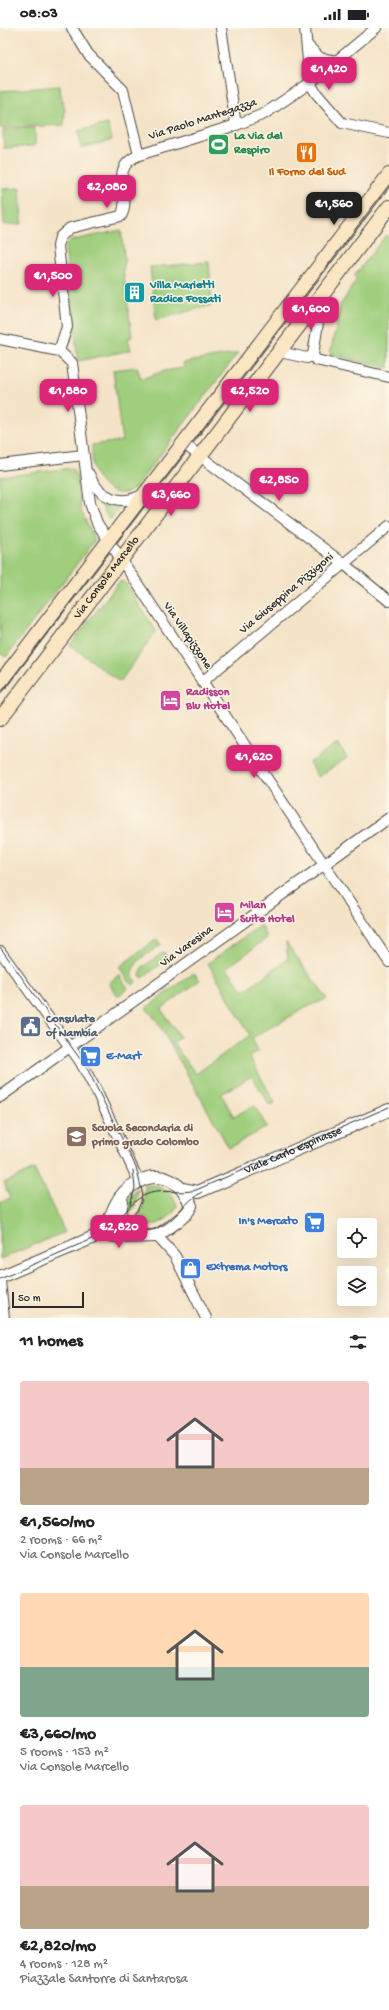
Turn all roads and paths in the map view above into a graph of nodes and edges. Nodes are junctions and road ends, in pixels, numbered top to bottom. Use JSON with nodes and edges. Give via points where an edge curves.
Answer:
{"nodes":[{"id":1,"x":72,"y":28,"type":"edge"},
{"id":2,"x":221,"y":28,"type":"edge"},
{"id":3,"x":305,"y":28,"type":"edge"},
{"id":4,"x":376,"y":28,"type":"edge"},
{"id":5,"x":307,"y":45,"type":"junction"},
{"id":6,"x":337,"y":61,"type":"junction"},
{"id":7,"x":310,"y":83,"type":"junction"},
{"id":8,"x":236,"y":125,"type":"junction"},
{"id":9,"x":389,"y":133,"type":"edge"},
{"id":10,"x":139,"y":155,"type":"junction"},
{"id":11,"x":389,"y":175,"type":"edge"},
{"id":12,"x":389,"y":207,"type":"edge"},
{"id":13,"x":323,"y":295,"type":"junction"},
{"id":14,"x":0,"y":339,"type":"edge"},
{"id":15,"x":59,"y":351,"type":"junction"},
{"id":16,"x":280,"y":352,"type":"junction"},
{"id":17,"x":313,"y":355,"type":"junction"},
{"id":18,"x":389,"y":378,"type":"edge"},
{"id":19,"x":184,"y":444,"type":"junction"},
{"id":20,"x":84,"y":455,"type":"junction"},
{"id":21,"x":200,"y":457,"type":"junction"},
{"id":22,"x":0,"y":465,"type":"edge"},
{"id":23,"x":148,"y":490,"type":"junction"},
{"id":24,"x":389,"y":526,"type":"edge"},
{"id":25,"x":108,"y":541,"type":"junction"},
{"id":26,"x":121,"y":562,"type":"junction"},
{"id":27,"x":344,"y":564,"type":"junction"},
{"id":28,"x":389,"y":601,"type":"edge"},
{"id":29,"x":202,"y":682,"type":"junction"},
{"id":30,"x":0,"y":683,"type":"edge"},
{"id":31,"x":0,"y":720,"type":"edge"},
{"id":32,"x":389,"y":818,"type":"edge"},
{"id":33,"x":324,"y":864,"type":"junction"},
{"id":34,"x":0,"y":951,"type":"edge"},
{"id":35,"x":389,"y":962,"type":"edge"},
{"id":36,"x":70,"y":1047,"type":"junction"},
{"id":37,"x":0,"y":1097,"type":"edge"},
{"id":38,"x":389,"y":1110,"type":"edge"},
{"id":39,"x":135,"y":1185,"type":"junction"},
{"id":40,"x":182,"y":1190,"type":"junction"},
{"id":41,"x":198,"y":1192,"type":"junction"},
{"id":42,"x":191,"y":1206,"type":"junction"},
{"id":43,"x":101,"y":1234,"type":"junction"},
{"id":44,"x":134,"y":1236,"type":"junction"},
{"id":45,"x":157,"y":1236,"type":"junction"},
{"id":46,"x":0,"y":1277,"type":"edge"},
{"id":47,"x":0,"y":1281,"type":"edge"},
{"id":48,"x":4,"y":1318,"type":"edge"},
{"id":49,"x":206,"y":1318,"type":"edge"}],
"edges":[{"from":1,"to":10,"type":"street","via":[[88,54],[123,90]]},
{"from":2,"to":8,"type":"street"},
{"from":3,"to":5,"type":"street"},
{"from":4,"to":6,"type":"street","name":"Via Paolo Mantegazza"},
{"from":5,"to":6,"type":"street","via":[[320,58]]},
{"from":5,"to":7,"type":"street"},
{"from":6,"to":7,"type":"street","name":"Via Paolo Mantegazza"},
{"from":7,"to":8,"type":"street","name":"Via Paolo Mantegazza","via":[[264,114]]},
{"from":7,"to":9,"type":"street","via":[[342,123]]},
{"from":8,"to":10,"type":"street","name":"Via Paolo Mantegazza"},
{"from":10,"to":15,"type":"street","via":[[128,161],[124,169],[121,216],[66,230],[60,237],[58,246],[67,327]]},
{"from":11,"to":19,"type":"main road","name":"Via Console Marcello"},
{"from":12,"to":13,"type":"main road","name":"Via Console Marcello"},
{"from":13,"to":16,"type":"main road","name":"Via Console Marcello"},
{"from":13,"to":17,"type":"street"},
{"from":14,"to":15,"type":"street"},
{"from":15,"to":20,"type":"street","via":[[69,358],[74,370]]},
{"from":16,"to":17,"type":"street","via":[[307,358]]},
{"from":16,"to":21,"type":"main road","name":"Via Console Marcello"},
{"from":17,"to":18,"type":"street","via":[[318,361]]},
{"from":19,"to":21,"type":"street"},
{"from":19,"to":23,"type":"main road","name":"Via Console Marcello"},
{"from":20,"to":22,"type":"street"},
{"from":20,"to":23,"type":"street","via":[[92,482],[105,496],[122,501],[139,496]]},
{"from":20,"to":25,"type":"street","via":[[93,514]]},
{"from":21,"to":26,"type":"main road","name":"Via Console Marcello"},
{"from":21,"to":27,"type":"street"},
{"from":23,"to":25,"type":"main road","name":"Via Console Marcello"},
{"from":24,"to":27,"type":"street","name":"Via Giuseppina Pizzigoni"},
{"from":25,"to":26,"type":"street","name":"Via Villapizzone"},
{"from":25,"to":30,"type":"main road","name":"Via Console Marcello"},
{"from":26,"to":29,"type":"street","name":"Via Villapizzone"},
{"from":26,"to":31,"type":"main road","name":"Via Console Marcello"},
{"from":27,"to":28,"type":"street"},
{"from":27,"to":29,"type":"street","name":"Via Giuseppina Pizzigoni"},
{"from":29,"to":33,"type":"street","name":"Via Villapizzone"},
{"from":32,"to":33,"type":"street","name":"Via Varesina"},
{"from":33,"to":35,"type":"street","name":"Via Villapizzone"},
{"from":33,"to":36,"type":"street","name":"Via Varesina"},
{"from":34,"to":36,"type":"street"},
{"from":36,"to":37,"type":"street","name":"Via Varesina"},
{"from":36,"to":39,"type":"street","via":[[97,1092]]},
{"from":38,"to":41,"type":"street","name":"Viale Carlo Espinasse"},
{"from":39,"to":40,"type":"street","via":[[152,1178],[163,1178],[176,1183]]},
{"from":39,"to":43,"type":"street","via":[[117,1202],[111,1220]]},
{"from":39,"to":44,"type":"street","via":[[123,1200],[121,1216],[126,1231]]},
{"from":40,"to":41,"type":"street"},
{"from":40,"to":42,"type":"street"},
{"from":41,"to":42,"type":"street"},
{"from":42,"to":45,"type":"street","via":[[186,1214]]},
{"from":43,"to":44,"type":"street"},
{"from":43,"to":46,"type":"street"},
{"from":44,"to":45,"type":"street"},
{"from":45,"to":49,"type":"street","via":[[175,1256]]},
{"from":47,"to":48,"type":"street"}]}
